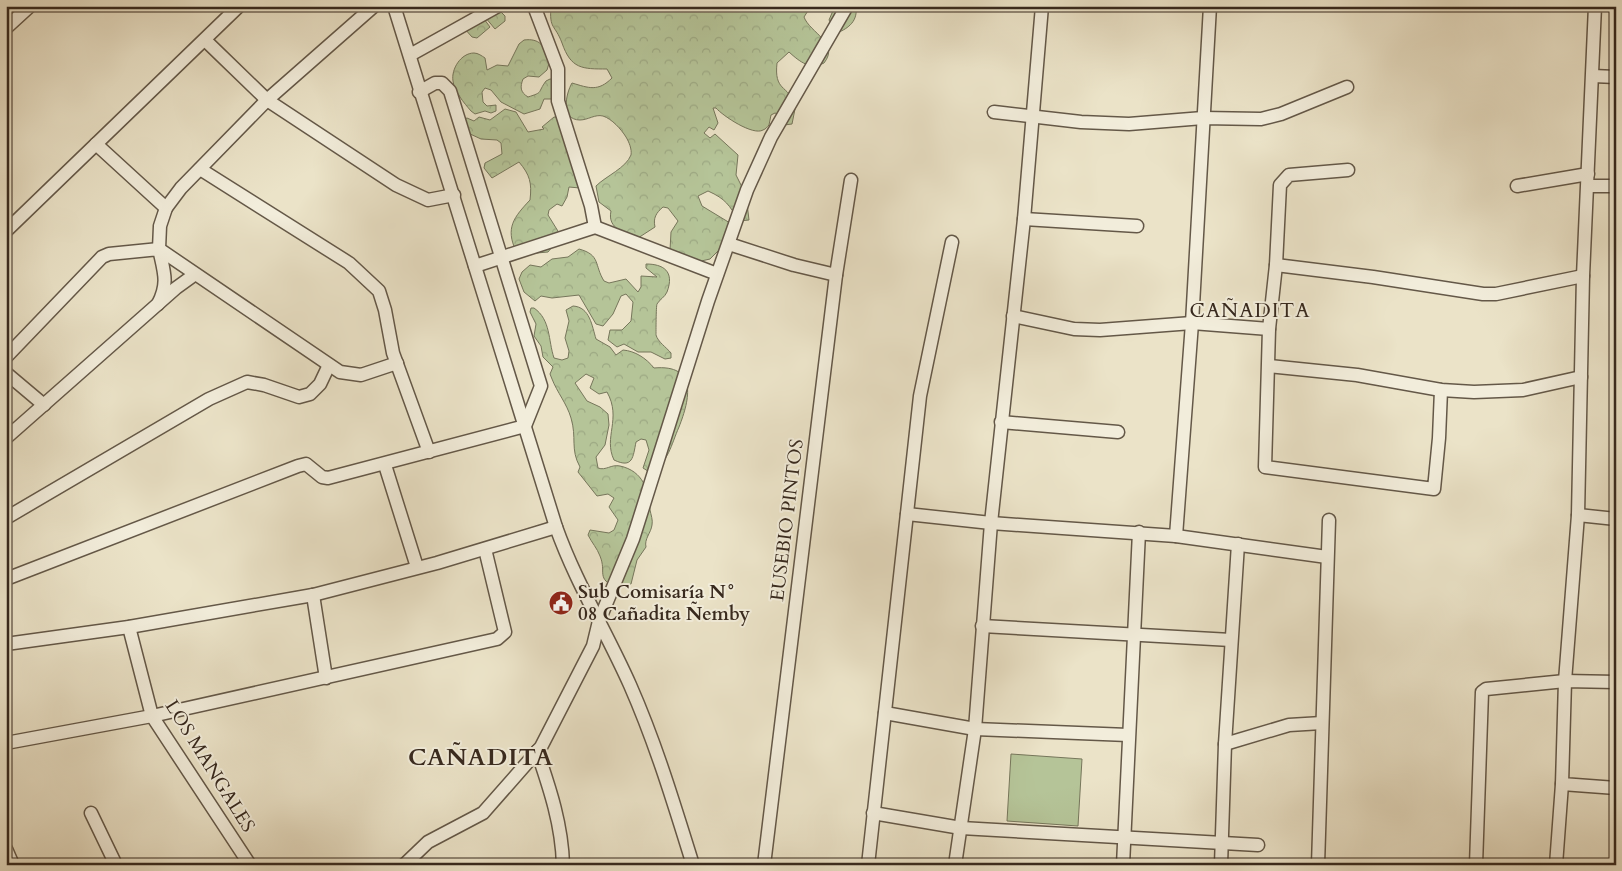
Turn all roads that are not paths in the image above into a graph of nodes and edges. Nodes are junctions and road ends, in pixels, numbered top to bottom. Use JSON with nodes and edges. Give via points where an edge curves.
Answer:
{"nodes":[{"id":1,"x":30,"y":6,"type":"edge"},
{"id":2,"x":239,"y":6,"type":"edge"},
{"id":3,"x":374,"y":6,"type":"edge"},
{"id":4,"x":394,"y":6,"type":"edge"},
{"id":5,"x":498,"y":6,"type":"edge"},
{"id":6,"x":534,"y":6,"type":"edge"},
{"id":7,"x":847,"y":6,"type":"edge"},
{"id":8,"x":1042,"y":6,"type":"edge"},
{"id":9,"x":1210,"y":6,"type":"edge"},
{"id":10,"x":1595,"y":6,"type":"edge"},
{"id":11,"x":6,"y":28,"type":"edge"},
{"id":12,"x":205,"y":40,"type":"junction"},
{"id":13,"x":410,"y":55,"type":"junction"},
{"id":14,"x":1593,"y":76,"type":"junction"},
{"id":15,"x":1616,"y":77,"type":"edge"},
{"id":16,"x":1347,"y":87,"type":"dead end"},
{"id":17,"x":419,"y":92,"type":"junction"},
{"id":18,"x":267,"y":100,"type":"junction"},
{"id":19,"x":994,"y":112,"type":"dead end"},
{"id":20,"x":1032,"y":117,"type":"junction"},
{"id":21,"x":1203,"y":118,"type":"junction"},
{"id":22,"x":96,"y":144,"type":"junction"},
{"id":23,"x":200,"y":169,"type":"junction"},
{"id":24,"x":1348,"y":170,"type":"dead end"},
{"id":25,"x":851,"y":180,"type":"dead end"},
{"id":26,"x":1588,"y":180,"type":"junction"},
{"id":27,"x":1517,"y":186,"type":"dead end"},
{"id":28,"x":1616,"y":186,"type":"edge"},
{"id":29,"x":454,"y":195,"type":"junction"},
{"id":30,"x":166,"y":208,"type":"junction"},
{"id":31,"x":1024,"y":219,"type":"junction"},
{"id":32,"x":1137,"y":226,"type":"dead end"},
{"id":33,"x":595,"y":227,"type":"junction"},
{"id":34,"x":6,"y":231,"type":"edge"},
{"id":35,"x":952,"y":242,"type":"dead end"},
{"id":36,"x":729,"y":244,"type":"junction"},
{"id":37,"x":159,"y":250,"type":"junction"},
{"id":38,"x":502,"y":256,"type":"junction"},
{"id":39,"x":1276,"y":265,"type":"junction"},
{"id":40,"x":475,"y":266,"type":"junction"},
{"id":41,"x":718,"y":274,"type":"junction"},
{"id":42,"x":194,"y":275,"type":"junction"},
{"id":43,"x":836,"y":275,"type":"junction"},
{"id":44,"x":1583,"y":276,"type":"junction"},
{"id":45,"x":158,"y":304,"type":"junction"},
{"id":46,"x":1013,"y":316,"type":"junction"},
{"id":47,"x":1192,"y":323,"type":"junction"},
{"id":48,"x":1269,"y":329,"type":"junction"},
{"id":49,"x":6,"y":357,"type":"edge"},
{"id":50,"x":397,"y":363,"type":"junction"},
{"id":51,"x":329,"y":365,"type":"junction"},
{"id":52,"x":1269,"y":366,"type":"junction"},
{"id":53,"x":6,"y":373,"type":"edge"},
{"id":54,"x":1581,"y":377,"type":"junction"},
{"id":55,"x":1441,"y":390,"type":"junction"},
{"id":56,"x":44,"y":405,"type":"junction"},
{"id":57,"x":1001,"y":422,"type":"junction"},
{"id":58,"x":525,"y":426,"type":"junction"},
{"id":59,"x":1118,"y":432,"type":"dead end"},
{"id":60,"x":6,"y":438,"type":"edge"},
{"id":61,"x":429,"y":452,"type":"junction"},
{"id":62,"x":385,"y":464,"type":"junction"},
{"id":63,"x":907,"y":514,"type":"junction"},
{"id":64,"x":1578,"y":516,"type":"junction"},
{"id":65,"x":6,"y":518,"type":"edge"},
{"id":66,"x":1616,"y":519,"type":"edge"},
{"id":67,"x":1329,"y":520,"type":"dead end"},
{"id":68,"x":991,"y":523,"type":"junction"},
{"id":69,"x":556,"y":527,"type":"junction"},
{"id":70,"x":1139,"y":532,"type":"junction"},
{"id":71,"x":1176,"y":536,"type":"junction"},
{"id":72,"x":1238,"y":544,"type":"junction"},
{"id":73,"x":486,"y":549,"type":"junction"},
{"id":74,"x":1327,"y":558,"type":"junction"},
{"id":75,"x":417,"y":567,"type":"junction"},
{"id":76,"x":6,"y":579,"type":"edge"},
{"id":77,"x":313,"y":595,"type":"junction"},
{"id":78,"x":600,"y":621,"type":"junction"},
{"id":79,"x":982,"y":626,"type":"junction"},
{"id":80,"x":129,"y":627,"type":"junction"},
{"id":81,"x":1134,"y":634,"type":"junction"},
{"id":82,"x":1231,"y":640,"type":"junction"},
{"id":83,"x":6,"y":644,"type":"edge"},
{"id":84,"x":326,"y":678,"type":"junction"},
{"id":85,"x":1564,"y":681,"type":"junction"},
{"id":86,"x":1616,"y":682,"type":"edge"},
{"id":87,"x":885,"y":714,"type":"junction"},
{"id":88,"x":152,"y":716,"type":"junction"},
{"id":89,"x":1322,"y":723,"type":"junction"},
{"id":90,"x":975,"y":729,"type":"junction"},
{"id":91,"x":1128,"y":735,"type":"junction"},
{"id":92,"x":6,"y":743,"type":"edge"},
{"id":93,"x":1225,"y":744,"type":"junction"},
{"id":94,"x":538,"y":752,"type":"junction"},
{"id":95,"x":1562,"y":784,"type":"junction"},
{"id":96,"x":1616,"y":788,"type":"edge"},
{"id":97,"x":91,"y":812,"type":"dead end"},
{"id":98,"x":873,"y":813,"type":"junction"},
{"id":99,"x":961,"y":828,"type":"junction"},
{"id":100,"x":1125,"y":837,"type":"junction"},
{"id":101,"x":1222,"y":843,"type":"junction"},
{"id":102,"x":1258,"y":845,"type":"dead end"},
{"id":103,"x":6,"y":849,"type":"edge"},
{"id":104,"x":1478,"y":864,"type":"edge"},
{"id":105,"x":13,"y":865,"type":"edge"},
{"id":106,"x":116,"y":865,"type":"edge"},
{"id":107,"x":250,"y":865,"type":"edge"},
{"id":108,"x":404,"y":865,"type":"edge"},
{"id":109,"x":563,"y":865,"type":"edge"},
{"id":110,"x":694,"y":865,"type":"edge"},
{"id":111,"x":764,"y":865,"type":"edge"},
{"id":112,"x":868,"y":865,"type":"edge"},
{"id":113,"x":955,"y":865,"type":"edge"},
{"id":114,"x":1123,"y":865,"type":"edge"},
{"id":115,"x":1221,"y":865,"type":"edge"},
{"id":116,"x":1318,"y":865,"type":"edge"},
{"id":117,"x":1556,"y":865,"type":"edge"}],
"edges":[{"from":1,"to":11,"type":"street"},
{"from":2,"to":12,"type":"street"},
{"from":3,"to":18,"type":"street"},
{"from":4,"to":13,"type":"street"},
{"from":5,"to":13,"type":"street"},
{"from":6,"to":33,"type":"street","via":[[558,69],[558,101]]},
{"from":7,"to":36,"type":"street","via":[[771,137]]},
{"from":8,"to":20,"type":"street"},
{"from":9,"to":21,"type":"street"},
{"from":10,"to":14,"type":"street"},
{"from":12,"to":18,"type":"street"},
{"from":12,"to":22,"type":"street"},
{"from":13,"to":17,"type":"street"},
{"from":14,"to":15,"type":"street"},
{"from":14,"to":26,"type":"street"},
{"from":16,"to":21,"type":"street","via":[[1270,118]]},
{"from":17,"to":29,"type":"street"},
{"from":17,"to":38,"type":"street","via":[[442,83],[450,91]]},
{"from":18,"to":23,"type":"street"},
{"from":18,"to":29,"type":"street","via":[[408,192],[428,200]]},
{"from":19,"to":20,"type":"street"},
{"from":20,"to":21,"type":"street","via":[[1129,124]]},
{"from":20,"to":31,"type":"street"},
{"from":21,"to":47,"type":"street"},
{"from":22,"to":30,"type":"street"},
{"from":22,"to":34,"type":"street"},
{"from":23,"to":30,"type":"street"},
{"from":23,"to":50,"type":"street","via":[[365,276],[379,291]]},
{"from":24,"to":39,"type":"street","via":[[1289,175],[1283,180],[1280,185]]},
{"from":25,"to":43,"type":"street","name":"EUSEBIO PINTOS"},
{"from":26,"to":27,"type":"street"},
{"from":26,"to":28,"type":"street"},
{"from":26,"to":44,"type":"street"},
{"from":29,"to":40,"type":"street"},
{"from":30,"to":37,"type":"street","via":[[160,226]]},
{"from":31,"to":32,"type":"street"},
{"from":31,"to":46,"type":"street"},
{"from":33,"to":38,"type":"street"},
{"from":33,"to":41,"type":"street"},
{"from":35,"to":63,"type":"street","via":[[920,396]]},
{"from":36,"to":41,"type":"street"},
{"from":36,"to":43,"type":"street"},
{"from":37,"to":42,"type":"street"},
{"from":37,"to":45,"type":"street","via":[[166,282]]},
{"from":37,"to":49,"type":"street","via":[[119,252],[102,257]]},
{"from":38,"to":40,"type":"street"},
{"from":38,"to":58,"type":"street","via":[[541,386]]},
{"from":39,"to":44,"type":"street","via":[[1483,294]]},
{"from":39,"to":48,"type":"street"},
{"from":40,"to":58,"type":"street"},
{"from":41,"to":78,"type":"street","via":[[633,539]]},
{"from":42,"to":45,"type":"street"},
{"from":42,"to":51,"type":"street"},
{"from":43,"to":111,"type":"street","name":"EUSEBIO PINTOS"},
{"from":44,"to":54,"type":"street"},
{"from":45,"to":56,"type":"street"},
{"from":46,"to":47,"type":"street","via":[[1074,329]]},
{"from":46,"to":57,"type":"street"},
{"from":47,"to":48,"type":"street"},
{"from":47,"to":71,"type":"street"},
{"from":48,"to":52,"type":"street"},
{"from":50,"to":51,"type":"street","via":[[361,375],[340,372]]},
{"from":50,"to":61,"type":"street"},
{"from":51,"to":65,"type":"street","via":[[320,384],[310,394],[299,397],[247,382],[209,399]]},
{"from":52,"to":55,"type":"street","via":[[1357,375]]},
{"from":52,"to":55,"type":"street","via":[[1265,467],[1434,488]]},
{"from":53,"to":56,"type":"street"},
{"from":54,"to":55,"type":"street","via":[[1523,390]]},
{"from":54,"to":64,"type":"street"},
{"from":56,"to":60,"type":"street"},
{"from":57,"to":59,"type":"street"},
{"from":57,"to":68,"type":"street"},
{"from":58,"to":61,"type":"street"},
{"from":58,"to":69,"type":"street"},
{"from":61,"to":62,"type":"street"},
{"from":62,"to":75,"type":"street"},
{"from":62,"to":76,"type":"street","via":[[328,478],[306,464],[298,466]]},
{"from":63,"to":68,"type":"street"},
{"from":63,"to":87,"type":"street"},
{"from":64,"to":66,"type":"street"},
{"from":64,"to":85,"type":"street"},
{"from":67,"to":74,"type":"street"},
{"from":68,"to":70,"type":"street"},
{"from":68,"to":79,"type":"street"},
{"from":69,"to":73,"type":"street"},
{"from":69,"to":78,"type":"street","via":[[570,566]]},
{"from":70,"to":71,"type":"street"},
{"from":70,"to":81,"type":"street"},
{"from":71,"to":72,"type":"street"},
{"from":72,"to":74,"type":"street"},
{"from":72,"to":82,"type":"street"},
{"from":73,"to":75,"type":"street"},
{"from":73,"to":84,"type":"street","via":[[505,632],[502,637]]},
{"from":74,"to":89,"type":"street"},
{"from":75,"to":77,"type":"street"},
{"from":77,"to":80,"type":"street"},
{"from":77,"to":84,"type":"street"},
{"from":78,"to":94,"type":"street","via":[[593,646]]},
{"from":78,"to":110,"type":"street","via":[[658,753]]},
{"from":79,"to":81,"type":"street"},
{"from":79,"to":90,"type":"street"},
{"from":80,"to":83,"type":"street"},
{"from":80,"to":88,"type":"street","name":"LOS MANGALES"},
{"from":81,"to":82,"type":"street"},
{"from":81,"to":91,"type":"street"},
{"from":82,"to":93,"type":"street"},
{"from":84,"to":88,"type":"street"},
{"from":85,"to":86,"type":"street"},
{"from":85,"to":95,"type":"street"},
{"from":85,"to":104,"type":"street","via":[[1482,692]]},
{"from":87,"to":90,"type":"street"},
{"from":87,"to":98,"type":"street"},
{"from":88,"to":92,"type":"street"},
{"from":88,"to":107,"type":"street","name":"LOS MANGALES"},
{"from":89,"to":93,"type":"street","via":[[1289,724]]},
{"from":89,"to":116,"type":"street"},
{"from":90,"to":91,"type":"street"},
{"from":90,"to":99,"type":"street"},
{"from":91,"to":100,"type":"street"},
{"from":93,"to":101,"type":"street"},
{"from":94,"to":108,"type":"street","via":[[484,812],[428,842]]},
{"from":94,"to":109,"type":"street","via":[[563,841]]},
{"from":95,"to":96,"type":"street"},
{"from":95,"to":117,"type":"street"},
{"from":97,"to":106,"type":"street"},
{"from":98,"to":99,"type":"street"},
{"from":98,"to":112,"type":"street"},
{"from":99,"to":100,"type":"street"},
{"from":99,"to":113,"type":"street"},
{"from":100,"to":101,"type":"street"},
{"from":100,"to":114,"type":"street"},
{"from":101,"to":102,"type":"street"},
{"from":101,"to":115,"type":"street"},
{"from":103,"to":105,"type":"street"}]}
